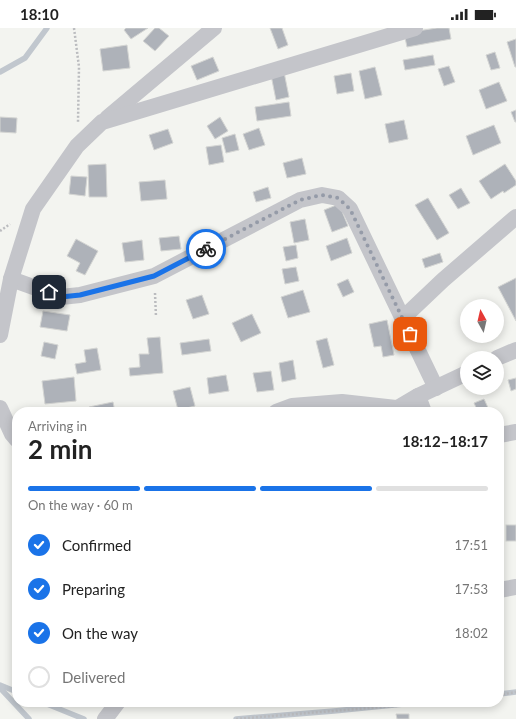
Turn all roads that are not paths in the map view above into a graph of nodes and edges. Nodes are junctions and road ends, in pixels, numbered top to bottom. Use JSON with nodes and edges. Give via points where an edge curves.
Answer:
{"nodes":[{"id":1,"x":214,"y":28,"type":"edge"},
{"id":2,"x":414,"y":28,"type":"edge"},
{"id":3,"x":102,"y":122,"type":"junction"},
{"id":4,"x":516,"y":217,"type":"edge"},
{"id":5,"x":11,"y":279,"type":"junction"},
{"id":6,"x":402,"y":318,"type":"junction"},
{"id":7,"x":0,"y":335,"type":"edge"},
{"id":8,"x":516,"y":350,"type":"edge"},
{"id":9,"x":504,"y":355,"type":"edge"},
{"id":10,"x":460,"y":376,"type":"edge"},
{"id":11,"x":436,"y":388,"type":"junction"},
{"id":12,"x":418,"y":396,"type":"junction"},
{"id":13,"x":289,"y":407,"type":"edge"},
{"id":14,"x":374,"y":407,"type":"edge"},
{"id":15,"x":398,"y":407,"type":"edge"},
{"id":16,"x":422,"y":407,"type":"edge"},
{"id":17,"x":0,"y":408,"type":"edge"},
{"id":18,"x":516,"y":432,"type":"edge"},
{"id":19,"x":12,"y":434,"type":"edge"},
{"id":20,"x":504,"y":435,"type":"edge"},
{"id":21,"x":516,"y":587,"type":"edge"},
{"id":22,"x":504,"y":589,"type":"edge"},
{"id":23,"x":114,"y":707,"type":"edge"},
{"id":24,"x":105,"y":719,"type":"edge"}],
"edges":[{"from":1,"to":3,"type":"street"},
{"from":2,"to":3,"type":"street"},
{"from":3,"to":5,"type":"street","via":[[77,146],[33,209]]},
{"from":4,"to":6,"type":"street"},
{"from":5,"to":6,"type":"street","via":[[61,297],[80,295],[154,276],[300,200],[322,195],[338,198],[350,209]]},
{"from":5,"to":7,"type":"street"},
{"from":6,"to":11,"type":"street"},
{"from":8,"to":9,"type":"street"},
{"from":10,"to":11,"type":"street"},
{"from":11,"to":12,"type":"street"},
{"from":12,"to":15,"type":"street"},
{"from":12,"to":16,"type":"street"},
{"from":13,"to":14,"type":"street","via":[[342,402]]},
{"from":17,"to":19,"type":"street"},
{"from":18,"to":20,"type":"street"},
{"from":21,"to":22,"type":"street"},
{"from":23,"to":24,"type":"street"}]}
